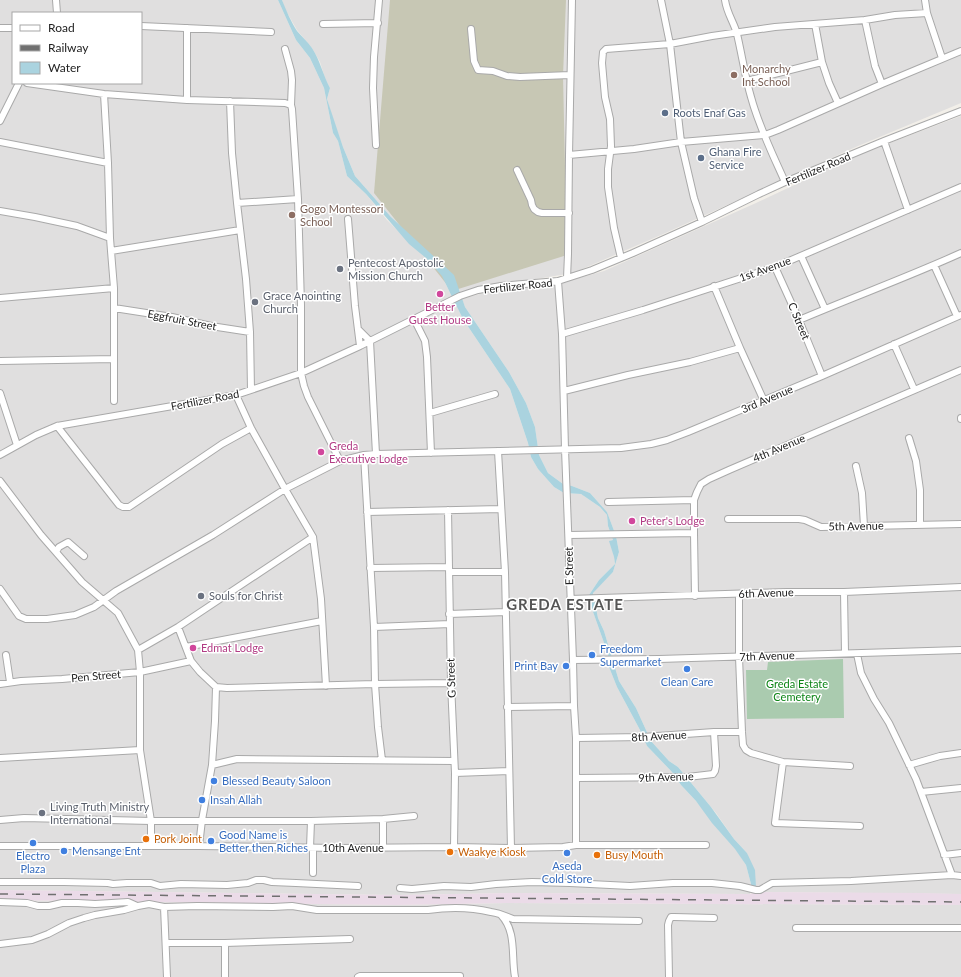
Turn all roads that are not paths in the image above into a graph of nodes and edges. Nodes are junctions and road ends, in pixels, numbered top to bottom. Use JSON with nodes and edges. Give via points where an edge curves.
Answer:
{"nodes":[{"id":1,"x":56,"y":0,"type":"edge"},
{"id":2,"x":379,"y":0,"type":"edge"},
{"id":3,"x":572,"y":0,"type":"edge"},
{"id":4,"x":661,"y":0,"type":"edge"},
{"id":5,"x":725,"y":0,"type":"edge"},
{"id":6,"x":925,"y":0,"type":"edge"},
{"id":7,"x":57,"y":12,"type":"edge"},
{"id":8,"x":927,"y":13,"type":"junction"},
{"id":9,"x":865,"y":20,"type":"junction"},
{"id":10,"x":378,"y":23,"type":"junction"},
{"id":11,"x":323,"y":24,"type":"dead end"},
{"id":12,"x":815,"y":24,"type":"junction"},
{"id":13,"x":142,"y":26,"type":"edge"},
{"id":14,"x":0,"y":28,"type":"edge"},
{"id":15,"x":12,"y":28,"type":"edge"},
{"id":16,"x":187,"y":28,"type":"junction"},
{"id":17,"x":471,"y":29,"type":"dead end"},
{"id":18,"x":271,"y":32,"type":"dead end"},
{"id":19,"x":737,"y":32,"type":"junction"},
{"id":20,"x":670,"y":44,"type":"junction"},
{"id":21,"x":285,"y":49,"type":"dead end"},
{"id":22,"x":961,"y":51,"type":"edge"},
{"id":23,"x":942,"y":58,"type":"junction"},
{"id":24,"x":822,"y":62,"type":"junction"},
{"id":25,"x":570,"y":75,"type":"junction"},
{"id":26,"x":747,"y":81,"type":"junction"},
{"id":27,"x":19,"y":84,"type":"edge"},
{"id":28,"x":34,"y":84,"type":"edge"},
{"id":29,"x":882,"y":84,"type":"junction"},
{"id":30,"x":104,"y":94,"type":"junction"},
{"id":31,"x":187,"y":100,"type":"junction"},
{"id":32,"x":230,"y":101,"type":"junction"},
{"id":33,"x":838,"y":103,"type":"junction"},
{"id":34,"x":291,"y":105,"type":"junction"},
{"id":35,"x":961,"y":111,"type":"edge"},
{"id":36,"x":0,"y":122,"type":"edge"},
{"id":37,"x":765,"y":135,"type":"junction"},
{"id":38,"x":884,"y":141,"type":"junction"},
{"id":39,"x":0,"y":142,"type":"edge"},
{"id":40,"x":681,"y":142,"type":"junction"},
{"id":41,"x":376,"y":145,"type":"dead end"},
{"id":42,"x":610,"y":151,"type":"junction"},
{"id":43,"x":569,"y":155,"type":"junction"},
{"id":44,"x":108,"y":163,"type":"junction"},
{"id":45,"x":517,"y":170,"type":"dead end"},
{"id":46,"x":785,"y":182,"type":"junction"},
{"id":47,"x":961,"y":187,"type":"edge"},
{"id":48,"x":298,"y":199,"type":"junction"},
{"id":49,"x":237,"y":203,"type":"junction"},
{"id":50,"x":908,"y":210,"type":"junction"},
{"id":51,"x":0,"y":211,"type":"edge"},
{"id":52,"x":568,"y":213,"type":"junction"},
{"id":53,"x":348,"y":219,"type":"dead end"},
{"id":54,"x":702,"y":222,"type":"junction"},
{"id":55,"x":240,"y":230,"type":"junction"},
{"id":56,"x":110,"y":238,"type":"junction"},
{"id":57,"x":111,"y":251,"type":"junction"},
{"id":58,"x":961,"y":253,"type":"edge"},
{"id":59,"x":801,"y":256,"type":"junction"},
{"id":60,"x":622,"y":258,"type":"junction"},
{"id":61,"x":934,"y":265,"type":"junction"},
{"id":62,"x":775,"y":267,"type":"junction"},
{"id":63,"x":567,"y":278,"type":"junction"},
{"id":64,"x":558,"y":281,"type":"junction"},
{"id":65,"x":714,"y":286,"type":"junction"},
{"id":66,"x":114,"y":288,"type":"junction"},
{"id":67,"x":0,"y":298,"type":"edge"},
{"id":68,"x":114,"y":308,"type":"junction"},
{"id":69,"x":825,"y":309,"type":"junction"},
{"id":70,"x":959,"y":315,"type":"edge"},
{"id":71,"x":414,"y":319,"type":"junction"},
{"id":72,"x":800,"y":320,"type":"junction"},
{"id":73,"x":358,"y":329,"type":"junction"},
{"id":74,"x":250,"y":332,"type":"junction"},
{"id":75,"x":562,"y":334,"type":"junction"},
{"id":76,"x":370,"y":340,"type":"junction"},
{"id":77,"x":894,"y":344,"type":"junction"},
{"id":78,"x":360,"y":346,"type":"junction"},
{"id":79,"x":740,"y":348,"type":"junction"},
{"id":80,"x":114,"y":359,"type":"junction"},
{"id":81,"x":0,"y":361,"type":"edge"},
{"id":82,"x":961,"y":370,"type":"edge"},
{"id":83,"x":301,"y":373,"type":"junction"},
{"id":84,"x":822,"y":376,"type":"junction"},
{"id":85,"x":914,"y":389,"type":"junction"},
{"id":86,"x":252,"y":390,"type":"junction"},
{"id":87,"x":564,"y":391,"type":"junction"},
{"id":88,"x":0,"y":394,"type":"edge"},
{"id":89,"x":495,"y":394,"type":"dead end"},
{"id":90,"x":236,"y":395,"type":"junction"},
{"id":91,"x":114,"y":401,"type":"dead end"},
{"id":92,"x":764,"y":401,"type":"junction"},
{"id":93,"x":430,"y":413,"type":"junction"},
{"id":94,"x":57,"y":426,"type":"junction"},
{"id":95,"x":251,"y":428,"type":"junction"},
{"id":96,"x":909,"y":438,"type":"dead end"},
{"id":97,"x":17,"y":445,"type":"junction"},
{"id":98,"x":565,"y":449,"type":"junction"},
{"id":99,"x":498,"y":452,"type":"junction"},
{"id":100,"x":431,"y":453,"type":"junction"},
{"id":101,"x":376,"y":454,"type":"junction"},
{"id":102,"x":0,"y":455,"type":"edge"},
{"id":103,"x":364,"y":455,"type":"junction"},
{"id":104,"x":340,"y":461,"type":"junction"},
{"id":105,"x":856,"y":466,"type":"dead end"},
{"id":106,"x":0,"y":481,"type":"edge"},
{"id":107,"x":285,"y":489,"type":"junction"},
{"id":108,"x":694,"y":500,"type":"junction"},
{"id":109,"x":608,"y":502,"type":"dead end"},
{"id":110,"x":501,"y":508,"type":"junction"},
{"id":111,"x":448,"y":510,"type":"junction"},
{"id":112,"x":367,"y":512,"type":"junction"},
{"id":113,"x":728,"y":519,"type":"dead end"},
{"id":114,"x":961,"y":524,"type":"edge"},
{"id":115,"x":920,"y":525,"type":"junction"},
{"id":116,"x":864,"y":526,"type":"junction"},
{"id":117,"x":694,"y":533,"type":"junction"},
{"id":118,"x":569,"y":535,"type":"junction"},
{"id":119,"x":313,"y":537,"type":"junction"},
{"id":120,"x":56,"y":552,"type":"junction"},
{"id":121,"x":84,"y":556,"type":"dead end"},
{"id":122,"x":370,"y":568,"type":"junction"},
{"id":123,"x":449,"y":569,"type":"junction"},
{"id":124,"x":505,"y":572,"type":"junction"},
{"id":125,"x":961,"y":587,"type":"edge"},
{"id":126,"x":0,"y":590,"type":"edge"},
{"id":127,"x":844,"y":592,"type":"junction"},
{"id":128,"x":739,"y":594,"type":"junction"},
{"id":129,"x":695,"y":596,"type":"junction"},
{"id":130,"x":570,"y":599,"type":"junction"},
{"id":131,"x":103,"y":600,"type":"junction"},
{"id":132,"x":506,"y":612,"type":"junction"},
{"id":133,"x":449,"y":614,"type":"junction"},
{"id":134,"x":322,"y":621,"type":"junction"},
{"id":135,"x":450,"y":624,"type":"junction"},
{"id":136,"x":178,"y":627,"type":"junction"},
{"id":137,"x":374,"y":627,"type":"junction"},
{"id":138,"x":186,"y":647,"type":"junction"},
{"id":139,"x":138,"y":650,"type":"junction"},
{"id":140,"x":961,"y":650,"type":"edge"},
{"id":141,"x":845,"y":653,"type":"junction"},
{"id":142,"x":857,"y":654,"type":"junction"},
{"id":143,"x":6,"y":656,"type":"dead end"},
{"id":144,"x":739,"y":657,"type":"junction"},
{"id":145,"x":573,"y":660,"type":"junction"},
{"id":146,"x":191,"y":662,"type":"junction"},
{"id":147,"x":140,"y":672,"type":"junction"},
{"id":148,"x":10,"y":682,"type":"junction"},
{"id":149,"x":0,"y":684,"type":"edge"},
{"id":150,"x":375,"y":684,"type":"junction"},
{"id":151,"x":451,"y":684,"type":"junction"},
{"id":152,"x":326,"y":686,"type":"junction"},
{"id":153,"x":216,"y":687,"type":"junction"},
{"id":154,"x":574,"y":706,"type":"junction"},
{"id":155,"x":507,"y":707,"type":"junction"},
{"id":156,"x":714,"y":732,"type":"junction"},
{"id":157,"x":742,"y":732,"type":"junction"},
{"id":158,"x":576,"y":738,"type":"junction"},
{"id":159,"x":140,"y":750,"type":"junction"},
{"id":160,"x":961,"y":753,"type":"edge"},
{"id":161,"x":0,"y":758,"type":"edge"},
{"id":162,"x":382,"y":760,"type":"junction"},
{"id":163,"x":454,"y":761,"type":"junction"},
{"id":164,"x":783,"y":762,"type":"junction"},
{"id":165,"x":212,"y":765,"type":"junction"},
{"id":166,"x":909,"y":765,"type":"junction"},
{"id":167,"x":850,"y":766,"type":"dead end"},
{"id":168,"x":509,"y":771,"type":"junction"},
{"id":169,"x":454,"y":773,"type":"junction"},
{"id":170,"x":576,"y":778,"type":"junction"},
{"id":171,"x":961,"y":788,"type":"edge"},
{"id":172,"x":921,"y":792,"type":"junction"},
{"id":173,"x":414,"y":816,"type":"dead end"},
{"id":174,"x":383,"y":819,"type":"junction"},
{"id":175,"x":0,"y":820,"type":"edge"},
{"id":176,"x":202,"y":820,"type":"junction"},
{"id":177,"x":151,"y":821,"type":"junction"},
{"id":178,"x":311,"y":821,"type":"junction"},
{"id":179,"x":860,"y":826,"type":"dead end"},
{"id":180,"x":576,"y":845,"type":"junction"},
{"id":181,"x":706,"y":845,"type":"dead end"},
{"id":182,"x":0,"y":846,"type":"edge"},
{"id":183,"x":152,"y":846,"type":"junction"},
{"id":184,"x":199,"y":846,"type":"junction"},
{"id":185,"x":454,"y":847,"type":"junction"},
{"id":186,"x":312,"y":848,"type":"junction"},
{"id":187,"x":383,"y":848,"type":"junction"},
{"id":188,"x":511,"y":848,"type":"junction"},
{"id":189,"x":961,"y":853,"type":"edge"},
{"id":190,"x":944,"y":855,"type":"junction"},
{"id":191,"x":313,"y":873,"type":"dead end"},
{"id":192,"x":952,"y":875,"type":"junction"},
{"id":193,"x":961,"y":876,"type":"edge"},
{"id":194,"x":0,"y":882,"type":"edge"},
{"id":195,"x":358,"y":886,"type":"dead end"},
{"id":196,"x":400,"y":888,"type":"dead end"},
{"id":197,"x":0,"y":902,"type":"edge"},
{"id":198,"x":138,"y":906,"type":"junction"},
{"id":199,"x":164,"y":907,"type":"junction"},
{"id":200,"x":500,"y":914,"type":"junction"},
{"id":201,"x":714,"y":918,"type":"dead end"},
{"id":202,"x":639,"y":921,"type":"dead end"},
{"id":203,"x":796,"y":928,"type":"dead end"},
{"id":204,"x":961,"y":928,"type":"edge"},
{"id":205,"x":350,"y":939,"type":"dead end"},
{"id":206,"x":166,"y":943,"type":"junction"},
{"id":207,"x":225,"y":943,"type":"junction"},
{"id":208,"x":0,"y":944,"type":"edge"},
{"id":209,"x":418,"y":976,"type":"edge"},
{"id":210,"x":460,"y":976,"type":"dead end"},
{"id":211,"x":166,"y":977,"type":"edge"},
{"id":212,"x":225,"y":977,"type":"edge"},
{"id":213,"x":358,"y":977,"type":"edge"},
{"id":214,"x":515,"y":977,"type":"edge"},
{"id":215,"x":669,"y":977,"type":"edge"}],
"edges":[{"from":1,"to":7,"type":"street"},
{"from":2,"to":10,"type":"street"},
{"from":3,"to":25,"type":"street"},
{"from":4,"to":20,"type":"street"},
{"from":5,"to":19,"type":"street"},
{"from":6,"to":8,"type":"street"},
{"from":8,"to":9,"type":"street"},
{"from":8,"to":23,"type":"street"},
{"from":9,"to":12,"type":"street"},
{"from":9,"to":29,"type":"street"},
{"from":10,"to":11,"type":"street"},
{"from":10,"to":41,"type":"street","via":[[373,88]]},
{"from":12,"to":19,"type":"street"},
{"from":12,"to":24,"type":"street"},
{"from":13,"to":16,"type":"street"},
{"from":14,"to":15,"type":"street"},
{"from":16,"to":18,"type":"street"},
{"from":16,"to":31,"type":"street"},
{"from":17,"to":25,"type":"street","via":[[474,61],[478,70],[520,77]]},
{"from":19,"to":20,"type":"street"},
{"from":19,"to":26,"type":"street"},
{"from":20,"to":40,"type":"street"},
{"from":20,"to":42,"type":"street","via":[[603,52],[605,97],[610,119]]},
{"from":21,"to":34,"type":"street","via":[[292,80]]},
{"from":22,"to":23,"type":"street"},
{"from":23,"to":29,"type":"street"},
{"from":24,"to":26,"type":"street"},
{"from":24,"to":33,"type":"street"},
{"from":25,"to":43,"type":"street"},
{"from":26,"to":37,"type":"street"},
{"from":27,"to":36,"type":"street"},
{"from":28,"to":30,"type":"street"},
{"from":29,"to":33,"type":"street"},
{"from":30,"to":31,"type":"street"},
{"from":30,"to":44,"type":"street"},
{"from":31,"to":32,"type":"street"},
{"from":32,"to":34,"type":"street"},
{"from":32,"to":49,"type":"street"},
{"from":33,"to":37,"type":"street"},
{"from":34,"to":48,"type":"street"},
{"from":35,"to":38,"type":"street","name":"Fertilizer Road"},
{"from":37,"to":40,"type":"street"},
{"from":37,"to":46,"type":"street"},
{"from":38,"to":46,"type":"street","name":"Fertilizer Road"},
{"from":38,"to":50,"type":"street"},
{"from":39,"to":44,"type":"street"},
{"from":40,"to":42,"type":"street"},
{"from":40,"to":54,"type":"street"},
{"from":42,"to":43,"type":"street"},
{"from":42,"to":60,"type":"street","via":[[608,188]]},
{"from":43,"to":52,"type":"street"},
{"from":44,"to":56,"type":"street"},
{"from":45,"to":52,"type":"street","via":[[534,209],[542,214]]},
{"from":46,"to":54,"type":"street","name":"Fertilizer Road"},
{"from":47,"to":50,"type":"street","name":"1st Avenue"},
{"from":48,"to":49,"type":"street"},
{"from":48,"to":83,"type":"street"},
{"from":49,"to":55,"type":"street"},
{"from":50,"to":59,"type":"street","name":"1st Avenue"},
{"from":51,"to":56,"type":"street","via":[[77,226]]},
{"from":52,"to":63,"type":"street"},
{"from":53,"to":73,"type":"street"},
{"from":54,"to":60,"type":"street","name":"Fertilizer Road"},
{"from":55,"to":57,"type":"street"},
{"from":55,"to":74,"type":"street"},
{"from":56,"to":57,"type":"street"},
{"from":57,"to":66,"type":"street"},
{"from":58,"to":61,"type":"street"},
{"from":59,"to":62,"type":"street","name":"1st Avenue"},
{"from":59,"to":69,"type":"street"},
{"from":60,"to":63,"type":"street","name":"Fertilizer Road"},
{"from":61,"to":69,"type":"street"},
{"from":61,"to":70,"type":"street"},
{"from":62,"to":65,"type":"street","name":"1st Avenue"},
{"from":62,"to":72,"type":"street","name":"C Street"},
{"from":63,"to":64,"type":"street","name":"Fertilizer Road"},
{"from":64,"to":71,"type":"street","name":"Fertilizer Road","via":[[478,290],[451,300]]},
{"from":64,"to":75,"type":"street","name":"E Street"},
{"from":65,"to":75,"type":"street","name":"1st Avenue"},
{"from":65,"to":79,"type":"street"},
{"from":66,"to":67,"type":"street"},
{"from":66,"to":68,"type":"street"},
{"from":68,"to":74,"type":"street","name":"Eggfruit Street"},
{"from":68,"to":80,"type":"street"},
{"from":69,"to":72,"type":"street"},
{"from":70,"to":77,"type":"street","name":"3rd Avenue"},
{"from":71,"to":76,"type":"street","name":"Fertilizer Road"},
{"from":71,"to":93,"type":"street","via":[[425,341]]},
{"from":72,"to":84,"type":"street","name":"C Street"},
{"from":73,"to":76,"type":"street"},
{"from":73,"to":78,"type":"street"},
{"from":74,"to":86,"type":"street"},
{"from":75,"to":87,"type":"street","name":"E Street"},
{"from":76,"to":78,"type":"street","name":"Fertilizer Road"},
{"from":76,"to":101,"type":"street"},
{"from":77,"to":84,"type":"street","name":"3rd Avenue"},
{"from":77,"to":85,"type":"street"},
{"from":78,"to":83,"type":"street","name":"Fertilizer Road"},
{"from":79,"to":87,"type":"street"},
{"from":79,"to":92,"type":"street"},
{"from":80,"to":81,"type":"street"},
{"from":80,"to":91,"type":"street"},
{"from":82,"to":85,"type":"street","name":"4th Avenue"},
{"from":83,"to":86,"type":"street","name":"Fertilizer Road"},
{"from":83,"to":104,"type":"street","via":[[308,397]]},
{"from":84,"to":92,"type":"street","name":"3rd Avenue"},
{"from":85,"to":108,"type":"street","name":"4th Avenue","via":[[710,479],[701,484]]},
{"from":86,"to":90,"type":"street","name":"Fertilizer Road"},
{"from":87,"to":98,"type":"street","name":"E Street"},
{"from":88,"to":97,"type":"street"},
{"from":89,"to":93,"type":"street"},
{"from":90,"to":94,"type":"street","name":"Fertilizer Road"},
{"from":90,"to":95,"type":"street"},
{"from":92,"to":98,"type":"street","name":"3rd Avenue","via":[[651,444],[621,448]]},
{"from":93,"to":100,"type":"street"},
{"from":94,"to":95,"type":"street","via":[[123,507],[129,507],[222,444]]},
{"from":94,"to":97,"type":"street","name":"Fertilizer Road"},
{"from":95,"to":107,"type":"street"},
{"from":96,"to":115,"type":"street","via":[[916,461],[920,490]]},
{"from":97,"to":102,"type":"street","name":"Fertilizer Road"},
{"from":98,"to":99,"type":"street","name":"3rd Avenue"},
{"from":98,"to":118,"type":"street","name":"E Street"},
{"from":99,"to":100,"type":"street","name":"3rd Avenue"},
{"from":99,"to":110,"type":"street"},
{"from":100,"to":101,"type":"street","name":"3rd Avenue"},
{"from":101,"to":103,"type":"street","name":"3rd Avenue"},
{"from":103,"to":104,"type":"street","name":"3rd Avenue"},
{"from":103,"to":112,"type":"street"},
{"from":104,"to":107,"type":"street","name":"3rd Avenue"},
{"from":105,"to":116,"type":"street","via":[[862,493]]},
{"from":106,"to":120,"type":"street"},
{"from":107,"to":119,"type":"street"},
{"from":107,"to":131,"type":"street","name":"3rd Avenue"},
{"from":108,"to":109,"type":"street"},
{"from":108,"to":117,"type":"street","name":"4th Avenue"},
{"from":110,"to":111,"type":"street"},
{"from":110,"to":124,"type":"street"},
{"from":111,"to":112,"type":"street"},
{"from":111,"to":123,"type":"street","name":"G Street"},
{"from":112,"to":122,"type":"street"},
{"from":113,"to":116,"type":"street","name":"5th Avenue","via":[[799,519],[821,527]]},
{"from":114,"to":115,"type":"street","name":"5th Avenue"},
{"from":115,"to":116,"type":"street","name":"5th Avenue"},
{"from":117,"to":118,"type":"street"},
{"from":117,"to":129,"type":"street","name":"4th Avenue"},
{"from":118,"to":130,"type":"street","name":"E Street"},
{"from":119,"to":134,"type":"street"},
{"from":119,"to":136,"type":"street"},
{"from":120,"to":121,"type":"street","via":[[68,542]]},
{"from":120,"to":131,"type":"street","via":[[82,582]]},
{"from":122,"to":123,"type":"street"},
{"from":122,"to":137,"type":"street"},
{"from":123,"to":124,"type":"street"},
{"from":123,"to":133,"type":"street","name":"G Street"},
{"from":124,"to":132,"type":"street"},
{"from":125,"to":127,"type":"street","name":"6th Avenue"},
{"from":126,"to":131,"type":"street","name":"3rd Avenue","via":[[18,616],[26,619],[75,615]]},
{"from":127,"to":128,"type":"street","name":"6th Avenue"},
{"from":127,"to":141,"type":"street"},
{"from":128,"to":129,"type":"street","name":"6th Avenue"},
{"from":128,"to":144,"type":"street"},
{"from":129,"to":130,"type":"street","name":"6th Avenue"},
{"from":130,"to":145,"type":"street","name":"E Street"},
{"from":131,"to":139,"type":"street","via":[[118,613]]},
{"from":132,"to":133,"type":"street"},
{"from":132,"to":155,"type":"street"},
{"from":133,"to":135,"type":"street","name":"G Street"},
{"from":134,"to":138,"type":"street"},
{"from":134,"to":152,"type":"street"},
{"from":135,"to":137,"type":"street"},
{"from":135,"to":151,"type":"street","name":"G Street"},
{"from":136,"to":138,"type":"street"},
{"from":136,"to":139,"type":"street"},
{"from":137,"to":150,"type":"street"},
{"from":138,"to":146,"type":"street"},
{"from":139,"to":147,"type":"street"},
{"from":140,"to":142,"type":"street","name":"7th Avenue"},
{"from":141,"to":142,"type":"street","name":"7th Avenue"},
{"from":141,"to":144,"type":"street","name":"7th Avenue"},
{"from":142,"to":166,"type":"street","via":[[861,673]]},
{"from":143,"to":148,"type":"street"},
{"from":144,"to":145,"type":"street","name":"7th Avenue"},
{"from":144,"to":157,"type":"street"},
{"from":145,"to":154,"type":"street","name":"E Street"},
{"from":146,"to":147,"type":"street","name":"Pen Street"},
{"from":146,"to":153,"type":"street"},
{"from":147,"to":148,"type":"street","name":"Pen Street"},
{"from":147,"to":159,"type":"street"},
{"from":148,"to":149,"type":"street","name":"Pen Street"},
{"from":150,"to":151,"type":"street"},
{"from":150,"to":152,"type":"street"},
{"from":150,"to":162,"type":"street"},
{"from":151,"to":163,"type":"street","name":"G Street"},
{"from":152,"to":153,"type":"street"},
{"from":153,"to":165,"type":"street"},
{"from":154,"to":155,"type":"street"},
{"from":154,"to":158,"type":"street","name":"E Street"},
{"from":155,"to":168,"type":"street"},
{"from":156,"to":157,"type":"street","name":"8th Avenue"},
{"from":156,"to":158,"type":"street","name":"8th Avenue"},
{"from":156,"to":170,"type":"street","name":"9th Avenue","via":[[716,766],[713,774],[688,777]]},
{"from":157,"to":164,"type":"street","via":[[746,750]]},
{"from":158,"to":170,"type":"street","name":"E Street"},
{"from":159,"to":161,"type":"street"},
{"from":159,"to":177,"type":"street"},
{"from":160,"to":166,"type":"street"},
{"from":162,"to":163,"type":"street"},
{"from":162,"to":165,"type":"street","via":[[237,759]]},
{"from":163,"to":169,"type":"street","name":"G Street"},
{"from":164,"to":167,"type":"street"},
{"from":164,"to":179,"type":"street","via":[[775,823]]},
{"from":165,"to":176,"type":"street"},
{"from":166,"to":172,"type":"street"},
{"from":168,"to":169,"type":"street"},
{"from":168,"to":188,"type":"street"},
{"from":169,"to":185,"type":"street","name":"G Street"},
{"from":170,"to":180,"type":"street","name":"E Street"},
{"from":171,"to":172,"type":"street"},
{"from":172,"to":190,"type":"street"},
{"from":173,"to":174,"type":"street"},
{"from":174,"to":178,"type":"street"},
{"from":174,"to":187,"type":"street"},
{"from":175,"to":177,"type":"street","via":[[24,818]]},
{"from":176,"to":177,"type":"street"},
{"from":176,"to":178,"type":"street"},
{"from":176,"to":184,"type":"street"},
{"from":177,"to":183,"type":"street"},
{"from":178,"to":186,"type":"street"},
{"from":180,"to":181,"type":"street","name":"10th Avenue"},
{"from":180,"to":188,"type":"street","name":"10th Avenue"},
{"from":182,"to":183,"type":"street","name":"10th Avenue"},
{"from":183,"to":184,"type":"street","name":"10th Avenue"},
{"from":184,"to":186,"type":"street","name":"10th Avenue"},
{"from":185,"to":187,"type":"street","name":"10th Avenue"},
{"from":185,"to":188,"type":"street","name":"10th Avenue"},
{"from":186,"to":187,"type":"street","name":"10th Avenue"},
{"from":186,"to":191,"type":"street"},
{"from":189,"to":190,"type":"street"},
{"from":190,"to":192,"type":"street"},
{"from":192,"to":193,"type":"street"},
{"from":192,"to":196,"type":"street","via":[[772,883],[760,890],[712,883],[630,886],[532,882],[471,887]]},
{"from":194,"to":195,"type":"street","via":[[151,883],[160,886],[227,885],[264,880]]},
{"from":197,"to":198,"type":"street","via":[[38,906],[128,902]]},
{"from":198,"to":199,"type":"street","via":[[148,904]]},
{"from":198,"to":208,"type":"street","via":[[69,922],[32,940]]},
{"from":199,"to":200,"type":"street","via":[[292,906],[317,910],[460,908]]},
{"from":199,"to":206,"type":"street"},
{"from":200,"to":202,"type":"street","via":[[512,919]]},
{"from":200,"to":214,"type":"street","via":[[509,929]]},
{"from":201,"to":215,"type":"street","via":[[671,917],[668,925]]},
{"from":203,"to":204,"type":"street"},
{"from":205,"to":207,"type":"street"},
{"from":206,"to":207,"type":"street"},
{"from":206,"to":211,"type":"street"},
{"from":207,"to":212,"type":"street"},
{"from":209,"to":210,"type":"street"},
{"from":209,"to":213,"type":"street"}]}
